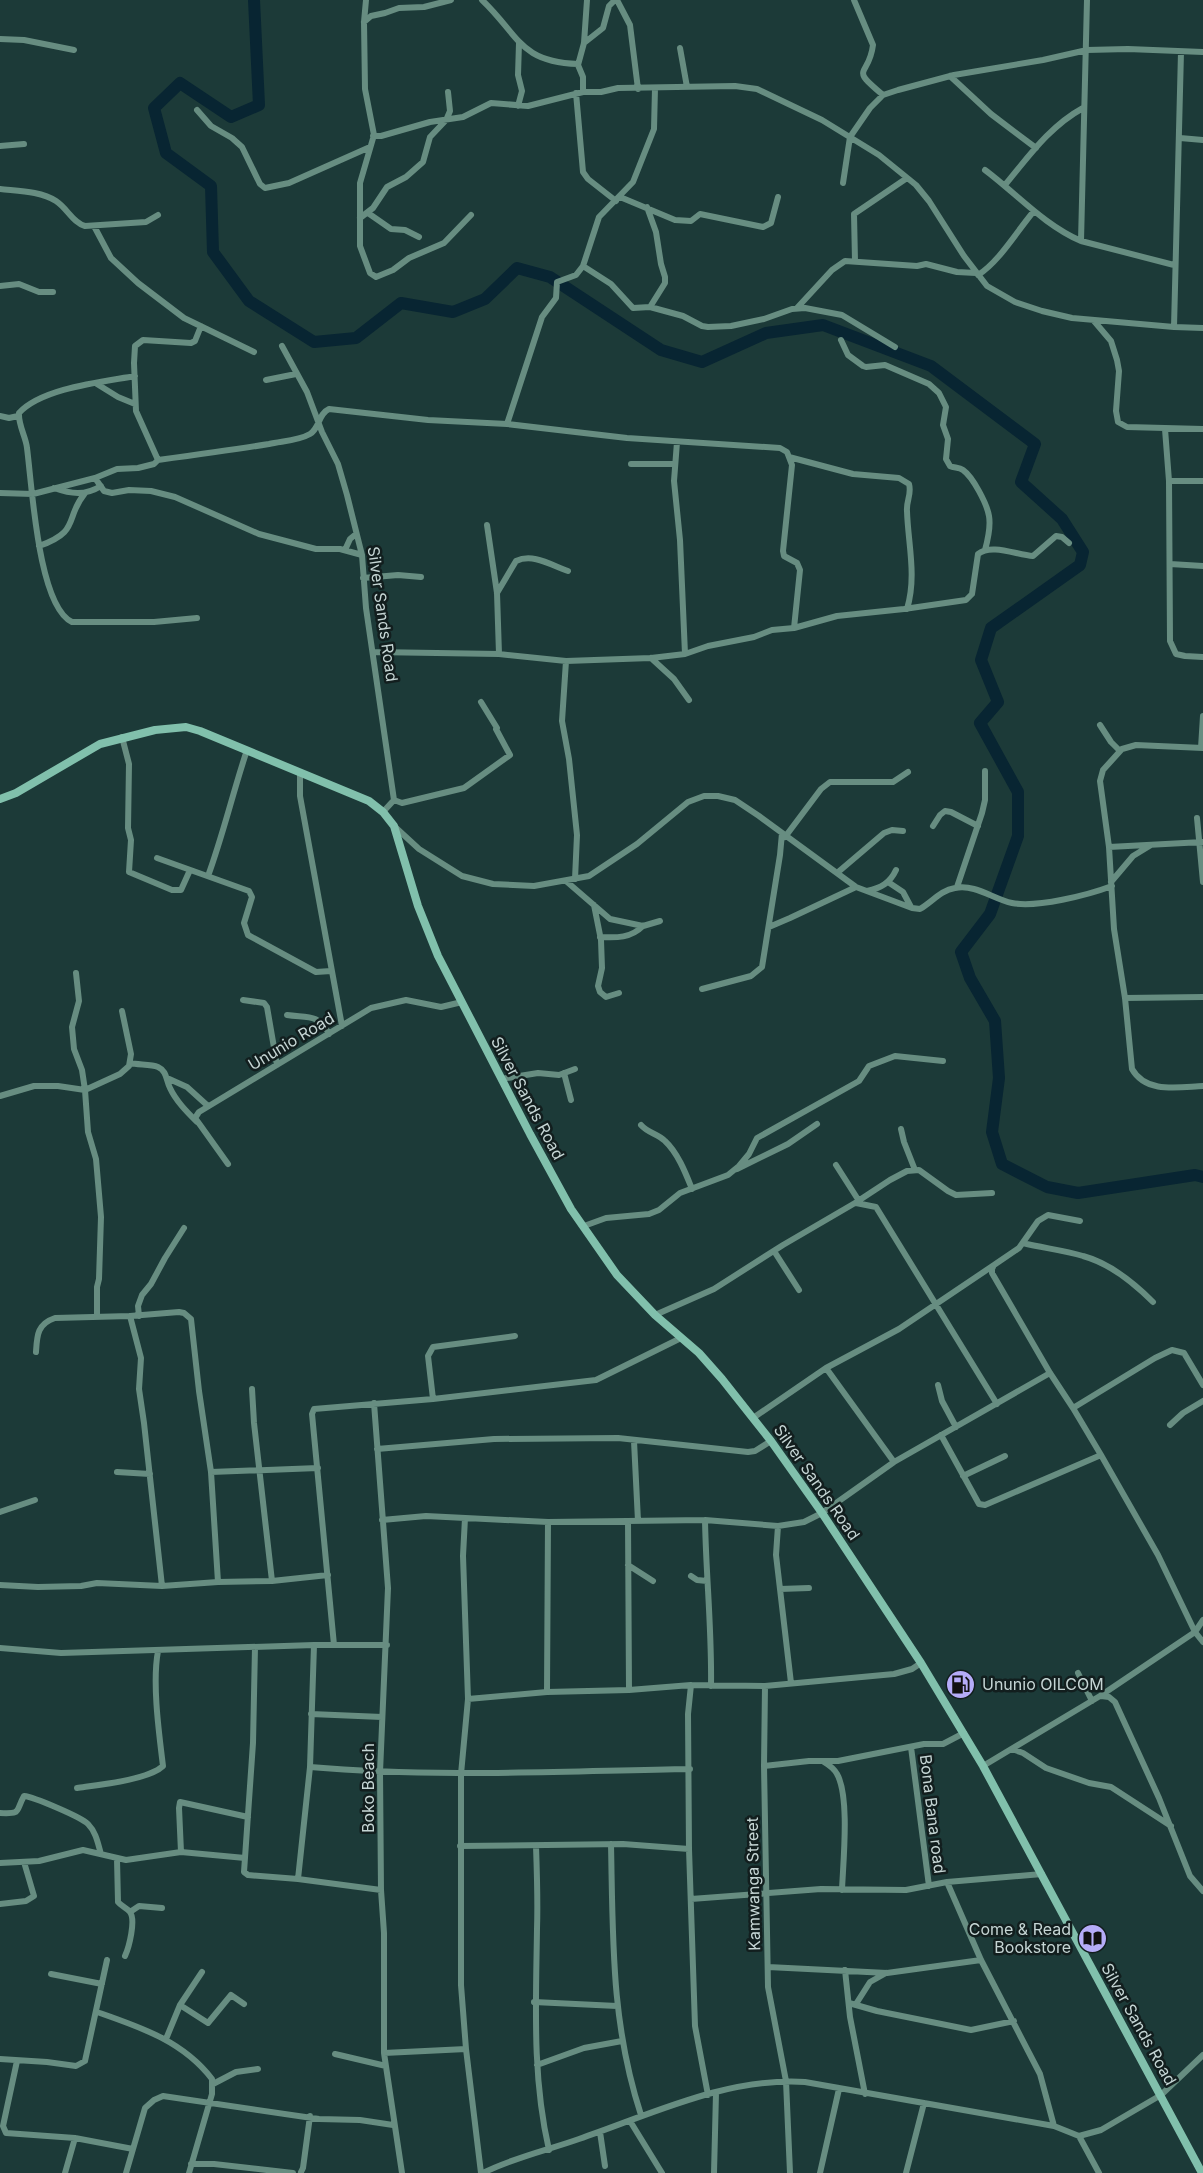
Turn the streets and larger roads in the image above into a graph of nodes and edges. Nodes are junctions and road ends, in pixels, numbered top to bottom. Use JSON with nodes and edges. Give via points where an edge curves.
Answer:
{"nodes":[{"id":1,"x":366,"y":0,"type":"edge"},
{"id":2,"x":451,"y":0,"type":"edge"},
{"id":3,"x":482,"y":0,"type":"edge"},
{"id":4,"x":587,"y":0,"type":"edge"},
{"id":5,"x":616,"y":0,"type":"edge"},
{"id":6,"x":854,"y":0,"type":"edge"},
{"id":7,"x":1087,"y":0,"type":"edge"},
{"id":8,"x":364,"y":22,"type":"junction"},
{"id":9,"x":0,"y":39,"type":"edge"},
{"id":10,"x":584,"y":42,"type":"junction"},
{"id":11,"x":519,"y":43,"type":"junction"},
{"id":12,"x":680,"y":48,"type":"dead end"},
{"id":13,"x":74,"y":50,"type":"dead end"},
{"id":14,"x":1087,"y":50,"type":"junction"},
{"id":15,"x":1180,"y":52,"type":"junction"},
{"id":16,"x":1203,"y":52,"type":"edge"},
{"id":17,"x":579,"y":64,"type":"junction"},
{"id":18,"x":950,"y":76,"type":"junction"},
{"id":19,"x":687,"y":87,"type":"junction"},
{"id":20,"x":655,"y":88,"type":"junction"},
{"id":21,"x":638,"y":89,"type":"junction"},
{"id":22,"x":448,"y":92,"type":"dead end"},
{"id":23,"x":580,"y":92,"type":"junction"},
{"id":24,"x":883,"y":95,"type":"junction"},
{"id":25,"x":518,"y":106,"type":"junction"},
{"id":26,"x":1083,"y":108,"type":"junction"},
{"id":27,"x":197,"y":110,"type":"dead end"},
{"id":28,"x":448,"y":118,"type":"junction"},
{"id":29,"x":373,"y":136,"type":"junction"},
{"id":30,"x":850,"y":137,"type":"junction"},
{"id":31,"x":1180,"y":138,"type":"junction"},
{"id":32,"x":1203,"y":140,"type":"edge"},
{"id":33,"x":24,"y":144,"type":"dead end"},
{"id":34,"x":0,"y":146,"type":"edge"},
{"id":35,"x":370,"y":147,"type":"junction"},
{"id":36,"x":1036,"y":148,"type":"junction"},
{"id":37,"x":986,"y":170,"type":"dead end"},
{"id":38,"x":907,"y":178,"type":"junction"},
{"id":39,"x":843,"y":183,"type":"dead end"},
{"id":40,"x":1005,"y":185,"type":"junction"},
{"id":41,"x":0,"y":189,"type":"edge"},
{"id":42,"x":778,"y":197,"type":"dead end"},
{"id":43,"x":618,"y":199,"type":"junction"},
{"id":44,"x":647,"y":207,"type":"junction"},
{"id":45,"x":1034,"y":211,"type":"junction"},
{"id":46,"x":368,"y":213,"type":"junction"},
{"id":47,"x":158,"y":215,"type":"dead end"},
{"id":48,"x":471,"y":215,"type":"dead end"},
{"id":49,"x":360,"y":218,"type":"junction"},
{"id":50,"x":94,"y":226,"type":"junction"},
{"id":51,"x":419,"y":237,"type":"dead end"},
{"id":52,"x":1081,"y":241,"type":"junction"},
{"id":53,"x":855,"y":261,"type":"junction"},
{"id":54,"x":583,"y":266,"type":"junction"},
{"id":55,"x":1174,"y":266,"type":"junction"},
{"id":56,"x":977,"y":274,"type":"junction"},
{"id":57,"x":0,"y":286,"type":"edge"},
{"id":58,"x":53,"y":292,"type":"dead end"},
{"id":59,"x":650,"y":307,"type":"junction"},
{"id":60,"x":797,"y":308,"type":"junction"},
{"id":61,"x":1094,"y":321,"type":"junction"},
{"id":62,"x":201,"y":326,"type":"junction"},
{"id":63,"x":1174,"y":327,"type":"junction"},
{"id":64,"x":1203,"y":328,"type":"edge"},
{"id":65,"x":841,"y":340,"type":"dead end"},
{"id":66,"x":282,"y":346,"type":"dead end"},
{"id":67,"x":895,"y":347,"type":"dead end"},
{"id":68,"x":254,"y":352,"type":"dead end"},
{"id":69,"x":296,"y":374,"type":"junction"},
{"id":70,"x":135,"y":376,"type":"junction"},
{"id":71,"x":266,"y":380,"type":"dead end"},
{"id":72,"x":96,"y":383,"type":"junction"},
{"id":73,"x":135,"y":404,"type":"junction"},
{"id":74,"x":0,"y":416,"type":"edge"},
{"id":75,"x":18,"y":416,"type":"junction"},
{"id":76,"x":318,"y":421,"type":"junction"},
{"id":77,"x":507,"y":424,"type":"junction"},
{"id":78,"x":1165,"y":429,"type":"junction"},
{"id":79,"x":1203,"y":429,"type":"edge"},
{"id":80,"x":677,"y":441,"type":"junction"},
{"id":81,"x":788,"y":454,"type":"junction"},
{"id":82,"x":158,"y":460,"type":"junction"},
{"id":83,"x":631,"y":464,"type":"dead end"},
{"id":84,"x":675,"y":464,"type":"junction"},
{"id":85,"x":95,"y":478,"type":"junction"},
{"id":86,"x":1169,"y":481,"type":"junction"},
{"id":87,"x":1203,"y":481,"type":"edge"},
{"id":88,"x":101,"y":486,"type":"junction"},
{"id":89,"x":54,"y":488,"type":"junction"},
{"id":90,"x":0,"y":493,"type":"edge"},
{"id":91,"x":85,"y":493,"type":"junction"},
{"id":92,"x":33,"y":494,"type":"junction"},
{"id":93,"x":487,"y":525,"type":"dead end"},
{"id":94,"x":356,"y":534,"type":"junction"},
{"id":95,"x":1069,"y":543,"type":"dead end"},
{"id":96,"x":39,"y":546,"type":"junction"},
{"id":97,"x":345,"y":550,"type":"junction"},
{"id":98,"x":985,"y":550,"type":"junction"},
{"id":99,"x":362,"y":555,"type":"junction"},
{"id":100,"x":1170,"y":564,"type":"junction"},
{"id":101,"x":1203,"y":566,"type":"edge"},
{"id":102,"x":568,"y":571,"type":"dead end"},
{"id":103,"x":421,"y":577,"type":"dead end"},
{"id":104,"x":363,"y":578,"type":"junction"},
{"id":105,"x":497,"y":593,"type":"junction"},
{"id":106,"x":907,"y":609,"type":"junction"},
{"id":107,"x":197,"y":618,"type":"dead end"},
{"id":108,"x":794,"y":628,"type":"junction"},
{"id":109,"x":374,"y":652,"type":"junction"},
{"id":110,"x":499,"y":654,"type":"junction"},
{"id":111,"x":685,"y":654,"type":"junction"},
{"id":112,"x":1203,"y":657,"type":"edge"},
{"id":113,"x":651,"y":658,"type":"junction"},
{"id":114,"x":566,"y":661,"type":"junction"},
{"id":115,"x":689,"y":700,"type":"dead end"},
{"id":116,"x":481,"y":702,"type":"dead end"},
{"id":117,"x":1203,"y":716,"type":"edge"},
{"id":118,"x":1100,"y":725,"type":"dead end"},
{"id":119,"x":122,"y":737,"type":"junction"},
{"id":120,"x":1202,"y":748,"type":"edge"},
{"id":121,"x":247,"y":750,"type":"junction"},
{"id":122,"x":1120,"y":751,"type":"junction"},
{"id":123,"x":985,"y":771,"type":"dead end"},
{"id":124,"x":300,"y":772,"type":"junction"},
{"id":125,"x":908,"y":772,"type":"dead end"},
{"id":126,"x":0,"y":799,"type":"edge"},
{"id":127,"x":394,"y":800,"type":"junction"},
{"id":128,"x":383,"y":812,"type":"junction"},
{"id":129,"x":1197,"y":818,"type":"dead end"},
{"id":130,"x":394,"y":826,"type":"junction"},
{"id":131,"x":933,"y":826,"type":"dead end"},
{"id":132,"x":978,"y":826,"type":"junction"},
{"id":133,"x":903,"y":831,"type":"dead end"},
{"id":134,"x":784,"y":835,"type":"junction"},
{"id":135,"x":1201,"y":842,"type":"edge"},
{"id":136,"x":1151,"y":844,"type":"junction"},
{"id":137,"x":1109,"y":847,"type":"junction"},
{"id":138,"x":158,"y":858,"type":"dead end"},
{"id":139,"x":190,"y":870,"type":"junction"},
{"id":140,"x":896,"y":870,"type":"dead end"},
{"id":141,"x":837,"y":873,"type":"junction"},
{"id":142,"x":208,"y":876,"type":"junction"},
{"id":143,"x":575,"y":879,"type":"junction"},
{"id":144,"x":566,"y":881,"type":"junction"},
{"id":145,"x":888,"y":882,"type":"junction"},
{"id":146,"x":1203,"y":882,"type":"edge"},
{"id":147,"x":1112,"y":884,"type":"junction"},
{"id":148,"x":856,"y":886,"type":"junction"},
{"id":149,"x":957,"y":887,"type":"junction"},
{"id":150,"x":866,"y":891,"type":"junction"},
{"id":151,"x":594,"y":905,"type":"junction"},
{"id":152,"x":911,"y":908,"type":"junction"},
{"id":153,"x":660,"y":921,"type":"dead end"},
{"id":154,"x":643,"y":926,"type":"junction"},
{"id":155,"x":769,"y":927,"type":"junction"},
{"id":156,"x":600,"y":937,"type":"junction"},
{"id":157,"x":331,"y":971,"type":"junction"},
{"id":158,"x":76,"y":973,"type":"dead end"},
{"id":159,"x":702,"y":989,"type":"dead end"},
{"id":160,"x":619,"y":993,"type":"dead end"},
{"id":161,"x":1203,"y":997,"type":"edge"},
{"id":162,"x":1125,"y":998,"type":"junction"},
{"id":163,"x":243,"y":999,"type":"dead end"},
{"id":164,"x":462,"y":1002,"type":"junction"},
{"id":165,"x":122,"y":1011,"type":"dead end"},
{"id":166,"x":287,"y":1015,"type":"dead end"},
{"id":167,"x":342,"y":1026,"type":"junction"},
{"id":168,"x":329,"y":1034,"type":"junction"},
{"id":169,"x":942,"y":1061,"type":"dead end"},
{"id":170,"x":130,"y":1063,"type":"junction"},
{"id":171,"x":278,"y":1065,"type":"junction"},
{"id":172,"x":575,"y":1069,"type":"dead end"},
{"id":173,"x":564,"y":1074,"type":"junction"},
{"id":174,"x":167,"y":1078,"type":"junction"},
{"id":175,"x":501,"y":1079,"type":"junction"},
{"id":176,"x":1203,"y":1086,"type":"edge"},
{"id":177,"x":86,"y":1090,"type":"junction"},
{"id":178,"x":0,"y":1096,"type":"edge"},
{"id":179,"x":571,"y":1100,"type":"dead end"},
{"id":180,"x":208,"y":1106,"type":"junction"},
{"id":181,"x":198,"y":1122,"type":"junction"},
{"id":182,"x":817,"y":1124,"type":"dead end"},
{"id":183,"x":641,"y":1125,"type":"dead end"},
{"id":184,"x":901,"y":1129,"type":"dead end"},
{"id":185,"x":228,"y":1164,"type":"dead end"},
{"id":186,"x":836,"y":1165,"type":"dead end"},
{"id":187,"x":915,"y":1170,"type":"junction"},
{"id":188,"x":732,"y":1171,"type":"junction"},
{"id":189,"x":692,"y":1189,"type":"junction"},
{"id":190,"x":992,"y":1193,"type":"dead end"},
{"id":191,"x":857,"y":1202,"type":"junction"},
{"id":192,"x":1080,"y":1221,"type":"dead end"},
{"id":193,"x":584,"y":1226,"type":"junction"},
{"id":194,"x":184,"y":1228,"type":"dead end"},
{"id":195,"x":1023,"y":1243,"type":"junction"},
{"id":196,"x":774,"y":1251,"type":"junction"},
{"id":197,"x":994,"y":1265,"type":"junction"},
{"id":198,"x":799,"y":1290,"type":"dead end"},
{"id":199,"x":1153,"y":1302,"type":"dead end"},
{"id":200,"x":935,"y":1303,"type":"junction"},
{"id":201,"x":130,"y":1316,"type":"junction"},
{"id":202,"x":139,"y":1316,"type":"junction"},
{"id":203,"x":655,"y":1316,"type":"junction"},
{"id":204,"x":97,"y":1317,"type":"junction"},
{"id":205,"x":515,"y":1336,"type":"dead end"},
{"id":206,"x":681,"y":1338,"type":"junction"},
{"id":207,"x":36,"y":1352,"type":"dead end"},
{"id":208,"x":826,"y":1368,"type":"junction"},
{"id":209,"x":1050,"y":1373,"type":"junction"},
{"id":210,"x":1203,"y":1384,"type":"edge"},
{"id":211,"x":938,"y":1385,"type":"dead end"},
{"id":212,"x":252,"y":1389,"type":"dead end"},
{"id":213,"x":433,"y":1399,"type":"junction"},
{"id":214,"x":1203,"y":1401,"type":"edge"},
{"id":215,"x":374,"y":1403,"type":"junction"},
{"id":216,"x":997,"y":1404,"type":"junction"},
{"id":217,"x":1074,"y":1408,"type":"junction"},
{"id":218,"x":753,"y":1418,"type":"junction"},
{"id":219,"x":1170,"y":1425,"type":"dead end"},
{"id":220,"x":956,"y":1426,"type":"junction"},
{"id":221,"x":941,"y":1435,"type":"junction"},
{"id":222,"x":634,"y":1441,"type":"junction"},
{"id":223,"x":771,"y":1441,"type":"junction"},
{"id":224,"x":377,"y":1449,"type":"junction"},
{"id":225,"x":1101,"y":1455,"type":"junction"},
{"id":226,"x":1005,"y":1456,"type":"dead end"},
{"id":227,"x":894,"y":1462,"type":"junction"},
{"id":228,"x":318,"y":1468,"type":"junction"},
{"id":229,"x":117,"y":1472,"type":"dead end"},
{"id":230,"x":211,"y":1472,"type":"junction"},
{"id":231,"x":260,"y":1472,"type":"junction"},
{"id":232,"x":150,"y":1474,"type":"junction"},
{"id":233,"x":963,"y":1476,"type":"junction"},
{"id":234,"x":35,"y":1500,"type":"dead end"},
{"id":235,"x":0,"y":1512,"type":"edge"},
{"id":236,"x":822,"y":1513,"type":"junction"},
{"id":237,"x":465,"y":1518,"type":"junction"},
{"id":238,"x":382,"y":1520,"type":"junction"},
{"id":239,"x":705,"y":1520,"type":"junction"},
{"id":240,"x":628,"y":1521,"type":"junction"},
{"id":241,"x":638,"y":1521,"type":"junction"},
{"id":242,"x":548,"y":1522,"type":"junction"},
{"id":243,"x":778,"y":1526,"type":"junction"},
{"id":244,"x":628,"y":1564,"type":"junction"},
{"id":245,"x":328,"y":1575,"type":"junction"},
{"id":246,"x":691,"y":1576,"type":"dead end"},
{"id":247,"x":272,"y":1581,"type":"junction"},
{"id":248,"x":653,"y":1581,"type":"dead end"},
{"id":249,"x":707,"y":1581,"type":"junction"},
{"id":250,"x":218,"y":1582,"type":"junction"},
{"id":251,"x":0,"y":1585,"type":"edge"},
{"id":252,"x":162,"y":1586,"type":"junction"},
{"id":253,"x":809,"y":1588,"type":"dead end"},
{"id":254,"x":780,"y":1589,"type":"junction"},
{"id":255,"x":1203,"y":1620,"type":"edge"},
{"id":256,"x":1195,"y":1632,"type":"junction"},
{"id":257,"x":1203,"y":1642,"type":"edge"},
{"id":258,"x":314,"y":1645,"type":"junction"},
{"id":259,"x":334,"y":1645,"type":"junction"},
{"id":260,"x":387,"y":1645,"type":"junction"},
{"id":261,"x":255,"y":1647,"type":"junction"},
{"id":262,"x":0,"y":1648,"type":"edge"},
{"id":263,"x":158,"y":1651,"type":"junction"},
{"id":264,"x":921,"y":1663,"type":"junction"},
{"id":265,"x":1078,"y":1673,"type":"dead end"},
{"id":266,"x":791,"y":1683,"type":"junction"},
{"id":267,"x":691,"y":1685,"type":"junction"},
{"id":268,"x":711,"y":1686,"type":"junction"},
{"id":269,"x":765,"y":1686,"type":"junction"},
{"id":270,"x":629,"y":1690,"type":"junction"},
{"id":271,"x":547,"y":1692,"type":"junction"},
{"id":272,"x":1100,"y":1696,"type":"junction"},
{"id":273,"x":468,"y":1699,"type":"junction"},
{"id":274,"x":1092,"y":1701,"type":"junction"},
{"id":275,"x":311,"y":1714,"type":"junction"},
{"id":276,"x":382,"y":1717,"type":"junction"},
{"id":277,"x":964,"y":1733,"type":"junction"},
{"id":278,"x":911,"y":1747,"type":"junction"},
{"id":279,"x":1012,"y":1749,"type":"junction"},
{"id":280,"x":841,"y":1760,"type":"junction"},
{"id":281,"x":824,"y":1762,"type":"junction"},
{"id":282,"x":764,"y":1766,"type":"junction"},
{"id":283,"x":983,"y":1766,"type":"junction"},
{"id":284,"x":310,"y":1767,"type":"junction"},
{"id":285,"x":690,"y":1769,"type":"junction"},
{"id":286,"x":380,"y":1772,"type":"junction"},
{"id":287,"x":461,"y":1774,"type":"junction"},
{"id":288,"x":837,"y":1774,"type":"junction"},
{"id":289,"x":76,"y":1788,"type":"dead end"},
{"id":290,"x":0,"y":1813,"type":"edge"},
{"id":291,"x":248,"y":1817,"type":"junction"},
{"id":292,"x":1171,"y":1826,"type":"junction"},
{"id":293,"x":611,"y":1844,"type":"junction"},
{"id":294,"x":460,"y":1846,"type":"junction"},
{"id":295,"x":536,"y":1846,"type":"junction"},
{"id":296,"x":689,"y":1849,"type":"junction"},
{"id":297,"x":181,"y":1852,"type":"junction"},
{"id":298,"x":101,"y":1854,"type":"junction"},
{"id":299,"x":245,"y":1858,"type":"junction"},
{"id":300,"x":117,"y":1859,"type":"junction"},
{"id":301,"x":24,"y":1862,"type":"junction"},
{"id":302,"x":0,"y":1863,"type":"edge"},
{"id":303,"x":1042,"y":1874,"type":"junction"},
{"id":304,"x":298,"y":1879,"type":"junction"},
{"id":305,"x":947,"y":1882,"type":"junction"},
{"id":306,"x":929,"y":1886,"type":"junction"},
{"id":307,"x":381,"y":1890,"type":"junction"},
{"id":308,"x":842,"y":1890,"type":"junction"},
{"id":309,"x":1203,"y":1892,"type":"edge"},
{"id":310,"x":766,"y":1894,"type":"junction"},
{"id":311,"x":691,"y":1899,"type":"junction"},
{"id":312,"x":0,"y":1904,"type":"edge"},
{"id":313,"x":162,"y":1908,"type":"dead end"},
{"id":314,"x":130,"y":1912,"type":"junction"},
{"id":315,"x":125,"y":1956,"type":"dead end"},
{"id":316,"x":107,"y":1960,"type":"dead end"},
{"id":317,"x":981,"y":1960,"type":"junction"},
{"id":318,"x":768,"y":1967,"type":"junction"},
{"id":319,"x":845,"y":1970,"type":"junction"},
{"id":320,"x":202,"y":1972,"type":"dead end"},
{"id":321,"x":887,"y":1973,"type":"junction"},
{"id":322,"x":51,"y":1974,"type":"dead end"},
{"id":323,"x":102,"y":1984,"type":"junction"},
{"id":324,"x":534,"y":2002,"type":"junction"},
{"id":325,"x":244,"y":2004,"type":"dead end"},
{"id":326,"x":852,"y":2004,"type":"junction"},
{"id":327,"x":180,"y":2005,"type":"junction"},
{"id":328,"x":616,"y":2006,"type":"junction"},
{"id":329,"x":97,"y":2012,"type":"junction"},
{"id":330,"x":1014,"y":2020,"type":"junction"},
{"id":331,"x":166,"y":2039,"type":"junction"},
{"id":332,"x":622,"y":2041,"type":"junction"},
{"id":333,"x":466,"y":2049,"type":"junction"},
{"id":334,"x":384,"y":2053,"type":"junction"},
{"id":335,"x":336,"y":2054,"type":"dead end"},
{"id":336,"x":1203,"y":2055,"type":"edge"},
{"id":337,"x":0,"y":2059,"type":"edge"},
{"id":338,"x":17,"y":2061,"type":"junction"},
{"id":339,"x":537,"y":2065,"type":"junction"},
{"id":340,"x":386,"y":2066,"type":"junction"},
{"id":341,"x":258,"y":2069,"type":"dead end"},
{"id":342,"x":786,"y":2081,"type":"junction"},
{"id":343,"x":213,"y":2084,"type":"junction"},
{"id":344,"x":839,"y":2089,"type":"junction"},
{"id":345,"x":716,"y":2092,"type":"junction"},
{"id":346,"x":865,"y":2094,"type":"junction"},
{"id":347,"x":708,"y":2095,"type":"junction"},
{"id":348,"x":1161,"y":2095,"type":"junction"},
{"id":349,"x":210,"y":2102,"type":"junction"},
{"id":350,"x":924,"y":2103,"type":"junction"},
{"id":351,"x":641,"y":2115,"type":"junction"},
{"id":352,"x":310,"y":2116,"type":"junction"},
{"id":353,"x":630,"y":2121,"type":"junction"},
{"id":354,"x":393,"y":2125,"type":"junction"},
{"id":355,"x":1054,"y":2126,"type":"junction"},
{"id":356,"x":600,"y":2132,"type":"junction"},
{"id":357,"x":1079,"y":2136,"type":"junction"},
{"id":358,"x":75,"y":2138,"type":"junction"},
{"id":359,"x":134,"y":2149,"type":"junction"},
{"id":360,"x":549,"y":2150,"type":"junction"},
{"id":361,"x":191,"y":2164,"type":"junction"},
{"id":362,"x":605,"y":2166,"type":"dead end"},
{"id":363,"x":1199,"y":2168,"type":"edge"},
{"id":364,"x":237,"y":2170,"type":"edge"},
{"id":365,"x":301,"y":2172,"type":"edge"},
{"id":366,"x":65,"y":2173,"type":"edge"},
{"id":367,"x":126,"y":2173,"type":"edge"},
{"id":368,"x":189,"y":2173,"type":"edge"},
{"id":369,"x":293,"y":2173,"type":"edge"},
{"id":370,"x":309,"y":2173,"type":"edge"},
{"id":371,"x":402,"y":2173,"type":"edge"},
{"id":372,"x":482,"y":2173,"type":"edge"},
{"id":373,"x":663,"y":2173,"type":"edge"},
{"id":374,"x":714,"y":2173,"type":"edge"},
{"id":375,"x":790,"y":2173,"type":"edge"},
{"id":376,"x":820,"y":2173,"type":"edge"},
{"id":377,"x":906,"y":2173,"type":"edge"},
{"id":378,"x":1099,"y":2173,"type":"edge"}],
"edges":[{"from":1,"to":8,"type":"street"},
{"from":2,"to":8,"type":"street","via":[[399,8],[370,16]]},
{"from":3,"to":11,"type":"street"},
{"from":4,"to":10,"type":"street"},
{"from":5,"to":10,"type":"street","via":[[609,6],[603,28]]},
{"from":5,"to":21,"type":"street","via":[[630,25]]},
{"from":6,"to":24,"type":"street","via":[[873,45],[862,76]]},
{"from":7,"to":14,"type":"street"},
{"from":8,"to":29,"type":"street","via":[[365,89]]},
{"from":9,"to":13,"type":"street"},
{"from":10,"to":17,"type":"street"},
{"from":11,"to":17,"type":"street","via":[[545,59]]},
{"from":11,"to":25,"type":"street","via":[[522,91]]},
{"from":12,"to":19,"type":"street"},
{"from":14,"to":15,"type":"street"},
{"from":14,"to":18,"type":"street"},
{"from":14,"to":26,"type":"street"},
{"from":15,"to":16,"type":"street"},
{"from":15,"to":31,"type":"street"},
{"from":17,"to":23,"type":"street","via":[[583,77]]},
{"from":18,"to":24,"type":"street"},
{"from":18,"to":36,"type":"street"},
{"from":19,"to":20,"type":"street"},
{"from":19,"to":30,"type":"street","via":[[757,89]]},
{"from":20,"to":21,"type":"street"},
{"from":20,"to":43,"type":"street","via":[[654,129],[633,182]]},
{"from":21,"to":23,"type":"street"},
{"from":22,"to":28,"type":"street"},
{"from":23,"to":25,"type":"street"},
{"from":23,"to":43,"type":"street","via":[[583,172]]},
{"from":24,"to":30,"type":"street"},
{"from":25,"to":28,"type":"street","via":[[491,103],[463,117]]},
{"from":26,"to":36,"type":"street","via":[[1060,123]]},
{"from":26,"to":52,"type":"street"},
{"from":27,"to":35,"type":"street","via":[[211,126],[242,147],[265,188],[289,183]]},
{"from":28,"to":29,"type":"street"},
{"from":28,"to":46,"type":"street","via":[[430,137],[423,162],[384,190]]},
{"from":29,"to":35,"type":"street"},
{"from":30,"to":38,"type":"street"},
{"from":30,"to":39,"type":"street"},
{"from":31,"to":32,"type":"street"},
{"from":31,"to":55,"type":"street"},
{"from":33,"to":34,"type":"street"},
{"from":35,"to":49,"type":"street","via":[[360,183]]},
{"from":36,"to":40,"type":"street"},
{"from":37,"to":40,"type":"street"},
{"from":38,"to":53,"type":"street","via":[[854,214]]},
{"from":38,"to":56,"type":"street","via":[[922,191]]},
{"from":40,"to":45,"type":"street"},
{"from":41,"to":50,"type":"street","via":[[55,200],[79,224]]},
{"from":42,"to":44,"type":"street","via":[[771,224],[765,227],[700,214],[686,222]]},
{"from":43,"to":44,"type":"street"},
{"from":43,"to":54,"type":"street","via":[[599,217]]},
{"from":44,"to":59,"type":"street","via":[[665,277]]},
{"from":45,"to":52,"type":"street","via":[[1050,225]]},
{"from":45,"to":56,"type":"street","via":[[997,258]]},
{"from":46,"to":49,"type":"street"},
{"from":46,"to":51,"type":"street","via":[[391,229]]},
{"from":47,"to":50,"type":"street","via":[[146,222]]},
{"from":48,"to":49,"type":"street","via":[[444,243],[376,277],[370,273],[360,246]]},
{"from":50,"to":62,"type":"street","via":[[111,258],[122,269],[184,318]]},
{"from":52,"to":55,"type":"street"},
{"from":53,"to":56,"type":"street","via":[[926,264]]},
{"from":53,"to":60,"type":"street","via":[[837,265]]},
{"from":54,"to":59,"type":"street","via":[[611,284],[633,308]]},
{"from":54,"to":77,"type":"street","via":[[576,274],[557,282],[555,298],[543,317]]},
{"from":55,"to":63,"type":"street"},
{"from":56,"to":61,"type":"street","via":[[987,286],[1015,302]]},
{"from":57,"to":58,"type":"street","via":[[19,284],[39,292]]},
{"from":59,"to":60,"type":"street","via":[[708,327],[752,322]]},
{"from":60,"to":67,"type":"street","via":[[842,315]]},
{"from":61,"to":63,"type":"street"},
{"from":61,"to":78,"type":"street","via":[[1111,341],[1117,360],[1118,422],[1127,427]]},
{"from":62,"to":68,"type":"street"},
{"from":62,"to":70,"type":"street","via":[[191,343],[140,341],[134,349]]},
{"from":63,"to":64,"type":"street"},
{"from":65,"to":98,"type":"street","via":[[848,355],[863,366],[885,365],[929,384],[939,393],[946,407],[946,459],[950,466],[966,473],[988,513]]},
{"from":66,"to":69,"type":"street","name":"Silver Sands Road"},
{"from":69,"to":71,"type":"street"},
{"from":69,"to":76,"type":"street","name":"Silver Sands Road"},
{"from":70,"to":72,"type":"street"},
{"from":70,"to":73,"type":"street"},
{"from":72,"to":73,"type":"street"},
{"from":72,"to":75,"type":"street","via":[[37,399]]},
{"from":73,"to":82,"type":"street"},
{"from":74,"to":75,"type":"street"},
{"from":75,"to":92,"type":"street","via":[[27,445]]},
{"from":76,"to":77,"type":"street","via":[[329,409]]},
{"from":76,"to":82,"type":"street","via":[[310,434],[294,439]]},
{"from":76,"to":94,"type":"street","name":"Silver Sands Road","via":[[338,464]]},
{"from":77,"to":80,"type":"street"},
{"from":78,"to":79,"type":"street"},
{"from":78,"to":86,"type":"street"},
{"from":80,"to":81,"type":"street","via":[[780,448]]},
{"from":80,"to":84,"type":"street"},
{"from":81,"to":106,"type":"street","via":[[853,474],[899,478],[909,484],[912,580]]},
{"from":81,"to":108,"type":"street","via":[[792,465],[783,551],[800,570]]},
{"from":82,"to":85,"type":"street"},
{"from":83,"to":84,"type":"street"},
{"from":84,"to":111,"type":"street"},
{"from":85,"to":88,"type":"street"},
{"from":85,"to":89,"type":"street"},
{"from":86,"to":87,"type":"street"},
{"from":86,"to":100,"type":"street"},
{"from":88,"to":91,"type":"street"},
{"from":88,"to":97,"type":"street","via":[[112,493],[151,491],[175,497],[259,534],[316,549]]},
{"from":89,"to":91,"type":"street"},
{"from":89,"to":92,"type":"street"},
{"from":90,"to":92,"type":"street"},
{"from":91,"to":96,"type":"street","via":[[65,532]]},
{"from":92,"to":96,"type":"street"},
{"from":93,"to":105,"type":"street"},
{"from":94,"to":97,"type":"street"},
{"from":94,"to":99,"type":"street","name":"Silver Sands Road"},
{"from":95,"to":98,"type":"street","via":[[1056,536],[1033,556]]},
{"from":96,"to":107,"type":"street","via":[[50,593],[58,610],[72,622]]},
{"from":97,"to":99,"type":"street"},
{"from":98,"to":106,"type":"street","via":[[978,554],[971,598]]},
{"from":99,"to":104,"type":"street","name":"Silver Sands Road"},
{"from":100,"to":101,"type":"street"},
{"from":100,"to":112,"type":"street","via":[[1172,647],[1176,654]]},
{"from":102,"to":105,"type":"street","via":[[535,558],[521,559]]},
{"from":103,"to":104,"type":"street"},
{"from":104,"to":109,"type":"street","name":"Silver Sands Road"},
{"from":105,"to":110,"type":"street"},
{"from":106,"to":108,"type":"street","via":[[837,616]]},
{"from":108,"to":111,"type":"street","via":[[772,630]]},
{"from":109,"to":110,"type":"street"},
{"from":109,"to":127,"type":"street","name":"Silver Sands Road"},
{"from":110,"to":114,"type":"street"},
{"from":111,"to":113,"type":"street"},
{"from":113,"to":114,"type":"street"},
{"from":113,"to":115,"type":"street"},
{"from":114,"to":143,"type":"street","via":[[562,722],[577,835]]},
{"from":116,"to":127,"type":"street","via":[[510,755],[464,788],[402,803]]},
{"from":117,"to":120,"type":"street"},
{"from":118,"to":122,"type":"street"},
{"from":119,"to":121,"type":"street","via":[[186,727]]},
{"from":119,"to":126,"type":"street","via":[[93,748]]},
{"from":119,"to":139,"type":"street","via":[[129,764],[129,872],[181,890]]},
{"from":120,"to":122,"type":"street","via":[[1136,745]]},
{"from":121,"to":124,"type":"street"},
{"from":121,"to":142,"type":"street","via":[[228,807],[226,828]]},
{"from":122,"to":137,"type":"street","via":[[1103,770],[1100,781]]},
{"from":123,"to":132,"type":"street","via":[[985,800]]},
{"from":124,"to":128,"type":"street","via":[[369,801]]},
{"from":124,"to":157,"type":"street","via":[[300,796]]},
{"from":125,"to":134,"type":"street","via":[[893,782],[830,782]]},
{"from":127,"to":128,"type":"street"},
{"from":128,"to":130,"type":"street"},
{"from":129,"to":135,"type":"street"},
{"from":130,"to":144,"type":"street","via":[[419,849],[462,876],[493,884],[534,886]]},
{"from":130,"to":164,"type":"street","name":"Silver Sands Road","via":[[422,916]]},
{"from":131,"to":132,"type":"street","via":[[945,811]]},
{"from":132,"to":149,"type":"street"},
{"from":133,"to":141,"type":"street","via":[[884,833]]},
{"from":134,"to":141,"type":"street"},
{"from":134,"to":143,"type":"street","via":[[735,800],[704,796],[688,802],[601,870]]},
{"from":134,"to":155,"type":"street"},
{"from":135,"to":136,"type":"street"},
{"from":135,"to":146,"type":"street"},
{"from":136,"to":137,"type":"street"},
{"from":136,"to":147,"type":"street","via":[[1133,856]]},
{"from":137,"to":147,"type":"street"},
{"from":138,"to":139,"type":"street"},
{"from":139,"to":142,"type":"street"},
{"from":140,"to":145,"type":"street"},
{"from":141,"to":148,"type":"street"},
{"from":142,"to":157,"type":"street","via":[[251,894],[244,923],[248,935],[316,972]]},
{"from":143,"to":144,"type":"street"},
{"from":144,"to":151,"type":"street"},
{"from":145,"to":150,"type":"street"},
{"from":145,"to":152,"type":"street","via":[[903,892]]},
{"from":147,"to":149,"type":"street","via":[[1070,898],[1022,904],[967,886]]},
{"from":147,"to":162,"type":"street","via":[[1114,929]]},
{"from":148,"to":150,"type":"street"},
{"from":148,"to":155,"type":"street"},
{"from":149,"to":152,"type":"street","via":[[920,909]]},
{"from":150,"to":152,"type":"street"},
{"from":151,"to":154,"type":"street","via":[[610,919]]},
{"from":151,"to":156,"type":"street"},
{"from":153,"to":154,"type":"street"},
{"from":154,"to":156,"type":"street","via":[[625,937]]},
{"from":155,"to":159,"type":"street","via":[[758,972]]},
{"from":156,"to":160,"type":"street","via":[[600,992],[606,997]]},
{"from":157,"to":167,"type":"street"},
{"from":158,"to":177,"type":"street","via":[[79,1001],[72,1028]]},
{"from":161,"to":162,"type":"street"},
{"from":162,"to":176,"type":"street","via":[[1131,1070],[1136,1078],[1163,1087]]},
{"from":163,"to":171,"type":"street","via":[[267,1007]]},
{"from":164,"to":167,"type":"street","name":"Ununio Road","via":[[441,1007],[406,1000],[380,1005]]},
{"from":164,"to":175,"type":"street","name":"Silver Sands Road"},
{"from":165,"to":170,"type":"street"},
{"from":166,"to":168,"type":"street","via":[[320,1020]]},
{"from":167,"to":168,"type":"street","name":"Ununio Road"},
{"from":168,"to":171,"type":"street","name":"Ununio Road"},
{"from":169,"to":188,"type":"street","via":[[895,1056],[869,1066],[860,1081],[758,1138]]},
{"from":170,"to":174,"type":"street","via":[[157,1066]]},
{"from":170,"to":177,"type":"street","via":[[120,1074]]},
{"from":171,"to":180,"type":"street","name":"Ununio Road"},
{"from":172,"to":173,"type":"street"},
{"from":173,"to":175,"type":"street","via":[[538,1073]]},
{"from":173,"to":179,"type":"street"},
{"from":174,"to":180,"type":"street","via":[[187,1087]]},
{"from":174,"to":181,"type":"street","via":[[176,1098]]},
{"from":175,"to":193,"type":"street","name":"Silver Sands Road"},
{"from":177,"to":178,"type":"street","via":[[34,1086]]},
{"from":177,"to":204,"type":"street","via":[[101,1217]]},
{"from":180,"to":181,"type":"street","name":"Ununio Road","via":[[196,1115]]},
{"from":181,"to":185,"type":"street"},
{"from":182,"to":188,"type":"street","via":[[788,1144]]},
{"from":183,"to":189,"type":"street","via":[[665,1141]]},
{"from":184,"to":187,"type":"street"},
{"from":186,"to":191,"type":"street"},
{"from":187,"to":190,"type":"street","via":[[956,1195]]},
{"from":187,"to":191,"type":"street","via":[[890,1180]]},
{"from":188,"to":189,"type":"street"},
{"from":189,"to":193,"type":"street","via":[[649,1214],[606,1218]]},
{"from":191,"to":196,"type":"street"},
{"from":191,"to":200,"type":"street","via":[[876,1207]]},
{"from":192,"to":195,"type":"street","via":[[1048,1215],[1038,1221]]},
{"from":193,"to":203,"type":"street","name":"Silver Sands Road","via":[[617,1275]]},
{"from":194,"to":202,"type":"street","via":[[142,1295]]},
{"from":195,"to":197,"type":"street"},
{"from":195,"to":199,"type":"street","via":[[1085,1256],[1124,1277]]},
{"from":196,"to":198,"type":"street"},
{"from":196,"to":203,"type":"street","via":[[714,1288]]},
{"from":197,"to":200,"type":"street"},
{"from":197,"to":209,"type":"street","via":[[992,1273]]},
{"from":200,"to":208,"type":"street","via":[[899,1329]]},
{"from":200,"to":216,"type":"street"},
{"from":201,"to":202,"type":"street"},
{"from":201,"to":204,"type":"street"},
{"from":201,"to":232,"type":"street","via":[[141,1358],[139,1389]]},
{"from":202,"to":230,"type":"street","via":[[179,1312],[191,1318]]},
{"from":203,"to":206,"type":"street","name":"Silver Sands Road"},
{"from":204,"to":207,"type":"street","via":[[48,1321],[38,1331]]},
{"from":205,"to":213,"type":"street","via":[[433,1347],[428,1356]]},
{"from":206,"to":213,"type":"street","via":[[596,1380]]},
{"from":206,"to":218,"type":"street","name":"Silver Sands Road","via":[[699,1353]]},
{"from":208,"to":218,"type":"street"},
{"from":208,"to":227,"type":"street"},
{"from":209,"to":216,"type":"street"},
{"from":209,"to":217,"type":"street"},
{"from":210,"to":217,"type":"street","via":[[1184,1353],[1172,1350]]},
{"from":211,"to":220,"type":"street"},
{"from":212,"to":231,"type":"street"},
{"from":213,"to":215,"type":"street"},
{"from":214,"to":219,"type":"street"},
{"from":215,"to":224,"type":"street","name":"Boko Beach"},
{"from":215,"to":228,"type":"street","via":[[314,1409]]},
{"from":216,"to":220,"type":"street"},
{"from":217,"to":225,"type":"street"},
{"from":218,"to":223,"type":"street","name":"Silver Sands Road"},
{"from":220,"to":221,"type":"street"},
{"from":221,"to":227,"type":"street"},
{"from":221,"to":233,"type":"street"},
{"from":222,"to":223,"type":"street","via":[[748,1452]]},
{"from":222,"to":224,"type":"street","via":[[494,1439]]},
{"from":222,"to":241,"type":"street"},
{"from":223,"to":236,"type":"street","name":"Silver Sands Road"},
{"from":224,"to":238,"type":"street","name":"Boko Beach"},
{"from":225,"to":233,"type":"street","via":[[985,1505],[979,1504]]},
{"from":225,"to":256,"type":"street","via":[[1158,1555]]},
{"from":226,"to":233,"type":"street"},
{"from":227,"to":236,"type":"street"},
{"from":228,"to":231,"type":"street"},
{"from":228,"to":245,"type":"street"},
{"from":229,"to":232,"type":"street"},
{"from":230,"to":231,"type":"street"},
{"from":230,"to":250,"type":"street"},
{"from":231,"to":247,"type":"street"},
{"from":232,"to":252,"type":"street"},
{"from":234,"to":235,"type":"street"},
{"from":236,"to":243,"type":"street","via":[[804,1522]]},
{"from":236,"to":264,"type":"street","name":"Silver Sands Road"},
{"from":237,"to":238,"type":"street"},
{"from":237,"to":242,"type":"street"},
{"from":237,"to":273,"type":"street"},
{"from":238,"to":260,"type":"street","name":"Boko Beach","via":[[388,1588]]},
{"from":239,"to":241,"type":"street"},
{"from":239,"to":243,"type":"street"},
{"from":239,"to":249,"type":"street"},
{"from":240,"to":241,"type":"street"},
{"from":240,"to":242,"type":"street"},
{"from":240,"to":244,"type":"street"},
{"from":242,"to":271,"type":"street"},
{"from":243,"to":254,"type":"street"},
{"from":244,"to":248,"type":"street"},
{"from":244,"to":270,"type":"street"},
{"from":245,"to":247,"type":"street"},
{"from":245,"to":259,"type":"street"},
{"from":246,"to":249,"type":"street"},
{"from":247,"to":250,"type":"street"},
{"from":249,"to":268,"type":"street"},
{"from":250,"to":252,"type":"street"},
{"from":251,"to":252,"type":"street"},
{"from":253,"to":254,"type":"street"},
{"from":254,"to":266,"type":"street"},
{"from":255,"to":256,"type":"street"},
{"from":256,"to":257,"type":"street"},
{"from":256,"to":272,"type":"street"},
{"from":258,"to":259,"type":"street"},
{"from":258,"to":261,"type":"street"},
{"from":258,"to":275,"type":"street"},
{"from":259,"to":260,"type":"street"},
{"from":260,"to":276,"type":"street","name":"Boko Beach"},
{"from":261,"to":263,"type":"street"},
{"from":261,"to":291,"type":"street"},
{"from":262,"to":263,"type":"street","via":[[61,1653]]},
{"from":263,"to":289,"type":"street","via":[[156,1675],[163,1766],[127,1780]]},
{"from":264,"to":266,"type":"street","via":[[894,1674]]},
{"from":264,"to":277,"type":"street","name":"Silver Sands Road"},
{"from":265,"to":274,"type":"street"},
{"from":266,"to":269,"type":"street"},
{"from":267,"to":268,"type":"street"},
{"from":267,"to":270,"type":"street"},
{"from":267,"to":285,"type":"street"},
{"from":268,"to":269,"type":"street"},
{"from":269,"to":282,"type":"street","name":"Kamwanga Street"},
{"from":270,"to":271,"type":"street"},
{"from":271,"to":273,"type":"street"},
{"from":272,"to":274,"type":"street"},
{"from":272,"to":292,"type":"street","via":[[1115,1702]]},
{"from":273,"to":287,"type":"street"},
{"from":274,"to":279,"type":"street"},
{"from":275,"to":276,"type":"street"},
{"from":275,"to":284,"type":"street"},
{"from":276,"to":286,"type":"street","name":"Boko Beach"},
{"from":277,"to":278,"type":"street","via":[[943,1744]]},
{"from":277,"to":283,"type":"street","name":"Silver Sands Road"},
{"from":278,"to":280,"type":"street"},
{"from":278,"to":306,"type":"street","name":"Bona Bana road"},
{"from":279,"to":283,"type":"street"},
{"from":279,"to":292,"type":"street","via":[[1046,1768],[1089,1784],[1111,1787]]},
{"from":280,"to":281,"type":"street"},
{"from":280,"to":288,"type":"street"},
{"from":281,"to":282,"type":"street"},
{"from":281,"to":288,"type":"street"},
{"from":282,"to":310,"type":"street","name":"Kamwanga Street"},
{"from":283,"to":303,"type":"street","name":"Silver Sands Road"},
{"from":284,"to":286,"type":"street"},
{"from":284,"to":304,"type":"street"},
{"from":285,"to":287,"type":"street"},
{"from":285,"to":296,"type":"street"},
{"from":286,"to":287,"type":"street"},
{"from":286,"to":307,"type":"street","name":"Boko Beach"},
{"from":287,"to":294,"type":"street"},
{"from":288,"to":308,"type":"street","via":[[844,1805]]},
{"from":290,"to":298,"type":"street","via":[[18,1811],[24,1796],[45,1802],[87,1823]]},
{"from":291,"to":297,"type":"street","via":[[180,1802]]},
{"from":291,"to":299,"type":"street"},
{"from":292,"to":309,"type":"street","via":[[1190,1876]]},
{"from":293,"to":295,"type":"street"},
{"from":293,"to":296,"type":"street"},
{"from":293,"to":328,"type":"street"},
{"from":294,"to":295,"type":"street"},
{"from":294,"to":333,"type":"street","via":[[461,1985]]},
{"from":295,"to":324,"type":"street"},
{"from":296,"to":311,"type":"street"},
{"from":297,"to":299,"type":"street"},
{"from":297,"to":300,"type":"street"},
{"from":298,"to":300,"type":"street"},
{"from":298,"to":301,"type":"street","via":[[83,1850]]},
{"from":299,"to":304,"type":"street","via":[[246,1874]]},
{"from":300,"to":314,"type":"street","via":[[118,1902]]},
{"from":301,"to":302,"type":"street"},
{"from":301,"to":312,"type":"street","via":[[34,1896]]},
{"from":303,"to":305,"type":"street"},
{"from":303,"to":348,"type":"street","name":"Silver Sands Road"},
{"from":304,"to":307,"type":"street"},
{"from":305,"to":306,"type":"street"},
{"from":305,"to":317,"type":"street"},
{"from":306,"to":308,"type":"street"},
{"from":307,"to":334,"type":"street","name":"Boko Beach"},
{"from":308,"to":310,"type":"street"},
{"from":310,"to":311,"type":"street"},
{"from":310,"to":318,"type":"street","name":"Kamwanga Street"},
{"from":311,"to":347,"type":"street","via":[[695,2026]]},
{"from":313,"to":314,"type":"street","via":[[139,1906]]},
{"from":314,"to":315,"type":"street","via":[[131,1934]]},
{"from":316,"to":323,"type":"street"},
{"from":317,"to":321,"type":"street"},
{"from":317,"to":330,"type":"street"},
{"from":318,"to":319,"type":"street"},
{"from":318,"to":342,"type":"street","name":"Kamwanga Street","via":[[768,1987]]},
{"from":319,"to":321,"type":"street"},
{"from":319,"to":326,"type":"street"},
{"from":320,"to":327,"type":"street"},
{"from":321,"to":326,"type":"street","via":[[870,1982]]},
{"from":322,"to":323,"type":"street"},
{"from":323,"to":329,"type":"street"},
{"from":324,"to":328,"type":"street"},
{"from":324,"to":339,"type":"street"},
{"from":325,"to":327,"type":"street","via":[[231,1995],[208,2023]]},
{"from":326,"to":330,"type":"street","via":[[971,2030]]},
{"from":326,"to":346,"type":"street"},
{"from":327,"to":331,"type":"street"},
{"from":328,"to":332,"type":"street"},
{"from":329,"to":331,"type":"street"},
{"from":329,"to":338,"type":"street","via":[[88,2056],[81,2065]]},
{"from":330,"to":355,"type":"street","via":[[1040,2074]]},
{"from":331,"to":343,"type":"street","via":[[194,2059]]},
{"from":332,"to":339,"type":"street","via":[[584,2048]]},
{"from":332,"to":351,"type":"street"},
{"from":333,"to":334,"type":"street"},
{"from":333,"to":372,"type":"street"},
{"from":334,"to":340,"type":"street","name":"Boko Beach"},
{"from":335,"to":340,"type":"street"},
{"from":336,"to":348,"type":"street"},
{"from":337,"to":338,"type":"street"},
{"from":338,"to":358,"type":"street","via":[[5,2132]]},
{"from":339,"to":360,"type":"street"},
{"from":340,"to":354,"type":"street","name":"Boko Beach"},
{"from":341,"to":343,"type":"street","via":[[236,2072]]},
{"from":342,"to":344,"type":"street"},
{"from":342,"to":345,"type":"street"},
{"from":342,"to":375,"type":"street","name":"Kamwanga Street"},
{"from":343,"to":349,"type":"street"},
{"from":344,"to":346,"type":"street"},
{"from":344,"to":376,"type":"street"},
{"from":345,"to":347,"type":"street"},
{"from":345,"to":374,"type":"street"},
{"from":346,"to":350,"type":"street"},
{"from":347,"to":351,"type":"street"},
{"from":348,"to":357,"type":"street","via":[[1108,2126]]},
{"from":348,"to":363,"type":"street","name":"Silver Sands Road"},
{"from":349,"to":352,"type":"street"},
{"from":349,"to":359,"type":"street","via":[[158,2097],[145,2108]]},
{"from":349,"to":361,"type":"street"},
{"from":350,"to":355,"type":"street"},
{"from":350,"to":377,"type":"street"},
{"from":351,"to":353,"type":"street"},
{"from":352,"to":354,"type":"street"},
{"from":352,"to":365,"type":"street"},
{"from":353,"to":356,"type":"street"},
{"from":353,"to":373,"type":"street"},
{"from":354,"to":371,"type":"street","name":"Boko Beach"},
{"from":355,"to":357,"type":"street"},
{"from":356,"to":360,"type":"street"},
{"from":356,"to":362,"type":"street"},
{"from":357,"to":378,"type":"street"},
{"from":358,"to":359,"type":"street"},
{"from":358,"to":366,"type":"street"},
{"from":359,"to":367,"type":"street"},
{"from":360,"to":372,"type":"street"},
{"from":361,"to":364,"type":"street"},
{"from":361,"to":368,"type":"street"},
{"from":364,"to":369,"type":"street"},
{"from":365,"to":369,"type":"street"},
{"from":365,"to":370,"type":"street"}]}
